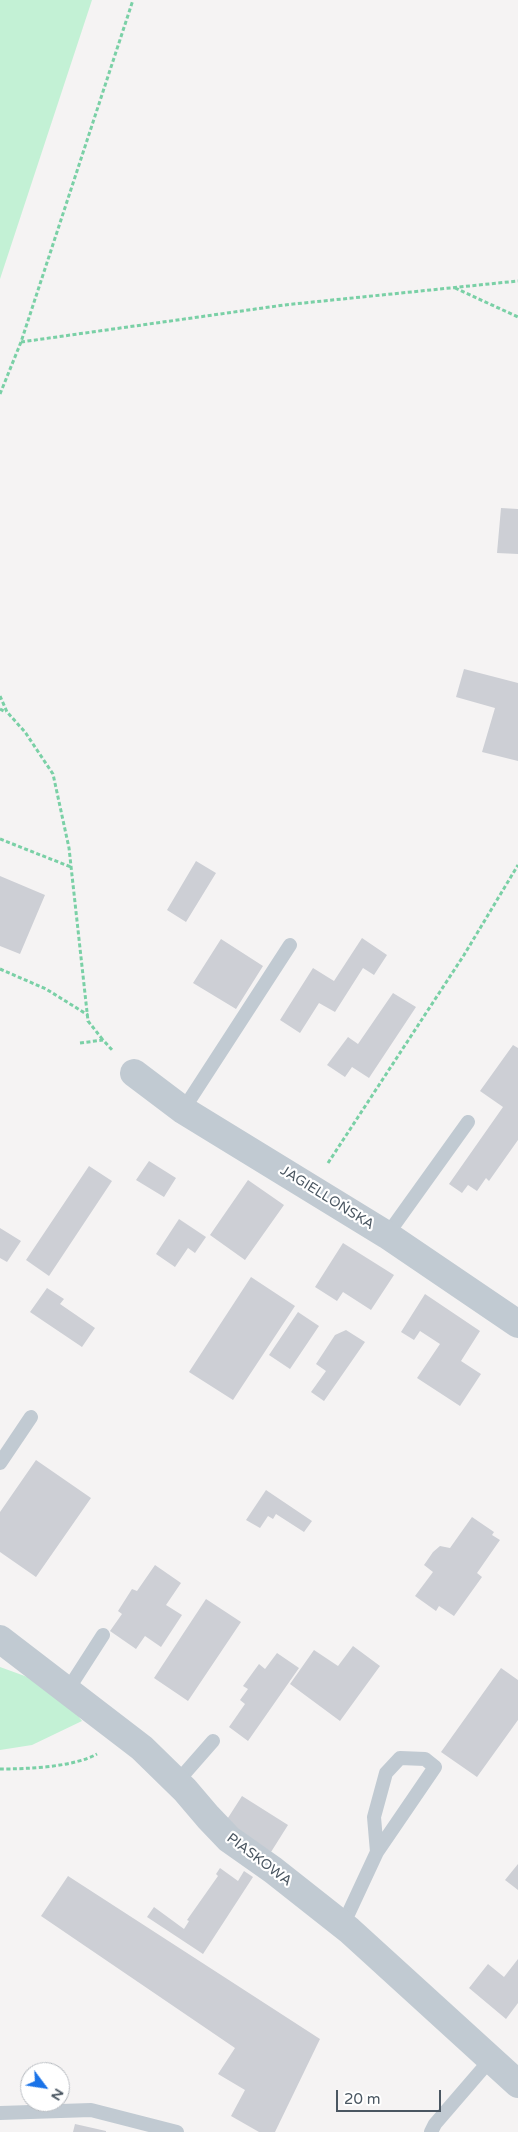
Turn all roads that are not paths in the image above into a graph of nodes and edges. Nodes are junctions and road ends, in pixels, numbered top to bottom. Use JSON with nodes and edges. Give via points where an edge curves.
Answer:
{"nodes":[{"id":1,"x":290,"y":945,"type":"dead end"},
{"id":2,"x":134,"y":1073,"type":"dead end"},
{"id":3,"x":183,"y":1110,"type":"junction"},
{"id":4,"x":468,"y":1122,"type":"dead end"},
{"id":5,"x":387,"y":1235,"type":"junction"},
{"id":6,"x":518,"y":1324,"type":"edge"},
{"id":7,"x":31,"y":1417,"type":"dead end"},
{"id":8,"x":0,"y":1462,"type":"edge"},
{"id":9,"x":103,"y":1635,"type":"dead end"},
{"id":10,"x":0,"y":1639,"type":"edge"},
{"id":11,"x":67,"y":1691,"type":"junction"},
{"id":12,"x":213,"y":1742,"type":"dead end"},
{"id":13,"x":177,"y":1782,"type":"junction"},
{"id":14,"x":377,"y":1852,"type":"junction"},
{"id":15,"x":343,"y":1925,"type":"junction"},
{"id":16,"x":490,"y":2059,"type":"junction"},
{"id":17,"x":518,"y":2084,"type":"edge"},
{"id":18,"x":0,"y":2113,"type":"edge"},
{"id":19,"x":178,"y":2132,"type":"edge"},
{"id":20,"x":431,"y":2132,"type":"edge"}],
"edges":[{"from":1,"to":3,"type":"lane"},
{"from":2,"to":3,"type":"street","name":"JAGIELLOŃSKA"},
{"from":3,"to":5,"type":"street","name":"JAGIELLOŃSKA"},
{"from":4,"to":5,"type":"lane"},
{"from":5,"to":6,"type":"street","name":"JAGIELLOŃSKA"},
{"from":7,"to":8,"type":"lane"},
{"from":9,"to":11,"type":"lane"},
{"from":10,"to":11,"type":"street","name":"PIASKOWA"},
{"from":11,"to":13,"type":"street","name":"PIASKOWA","via":[[127,1737]]},
{"from":12,"to":13,"type":"lane"},
{"from":13,"to":15,"type":"street","name":"PIASKOWA","via":[[229,1838]]},
{"from":14,"to":14,"type":"lane","via":[[435,1767],[425,1759],[400,1758],[386,1773],[374,1817]]},
{"from":14,"to":15,"type":"lane"},
{"from":15,"to":16,"type":"street","name":"PIASKOWA"},
{"from":16,"to":17,"type":"street","name":"PIASKOWA"},
{"from":16,"to":20,"type":"lane"},
{"from":18,"to":19,"type":"lane","via":[[91,2110]]}]}
